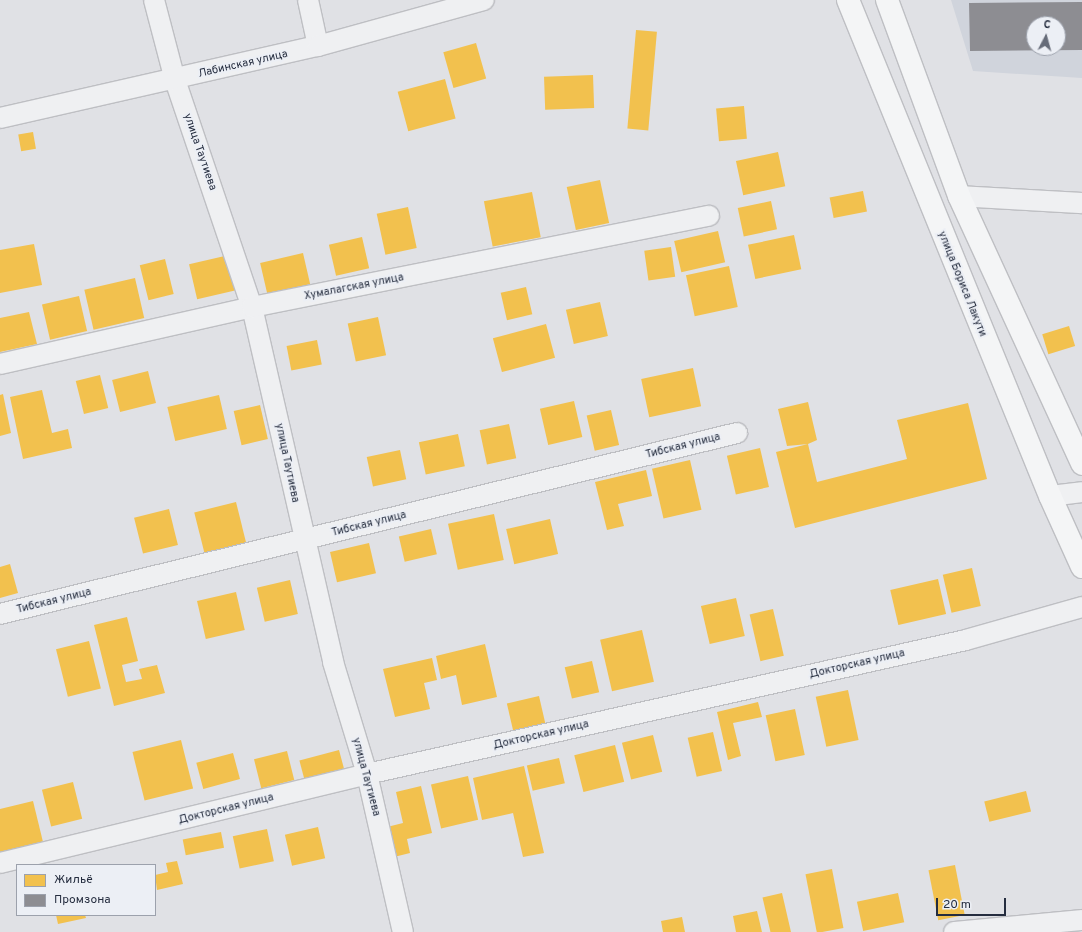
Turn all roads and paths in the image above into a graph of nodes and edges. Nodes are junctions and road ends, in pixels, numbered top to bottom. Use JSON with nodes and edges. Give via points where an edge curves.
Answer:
{"nodes":[{"id":1,"x":154,"y":0,"type":"edge"},
{"id":2,"x":308,"y":0,"type":"edge"},
{"id":3,"x":484,"y":0,"type":"edge"},
{"id":4,"x":848,"y":0,"type":"edge"},
{"id":5,"x":888,"y":0,"type":"edge"},
{"id":6,"x":318,"y":46,"type":"junction"},
{"id":7,"x":175,"y":80,"type":"junction"},
{"id":8,"x":0,"y":118,"type":"edge"},
{"id":9,"x":959,"y":196,"type":"junction"},
{"id":10,"x":1082,"y":203,"type":"edge"},
{"id":11,"x":709,"y":216,"type":"dead end"},
{"id":12,"x":252,"y":307,"type":"junction"},
{"id":13,"x":0,"y":364,"type":"edge"},
{"id":14,"x":737,"y":432,"type":"dead end"},
{"id":15,"x":1082,"y":464,"type":"edge"},
{"id":16,"x":1082,"y":492,"type":"edge"},
{"id":17,"x":1050,"y":496,"type":"junction"},
{"id":18,"x":304,"y":540,"type":"junction"},
{"id":19,"x":1082,"y":567,"type":"edge"},
{"id":20,"x":1082,"y":607,"type":"edge"},
{"id":21,"x":0,"y":614,"type":"edge"},
{"id":22,"x":367,"y":774,"type":"junction"},
{"id":23,"x":0,"y":863,"type":"edge"},
{"id":24,"x":1082,"y":920,"type":"edge"},
{"id":25,"x":403,"y":932,"type":"edge"},
{"id":26,"x":954,"y":932,"type":"edge"}],
"edges":[{"from":1,"to":7,"type":"street","name":"улица Таутиева"},
{"from":2,"to":6,"type":"street"},
{"from":3,"to":6,"type":"street","name":"Лабинская улица"},
{"from":4,"to":17,"type":"main road","name":"улица Бориса Лакути"},
{"from":5,"to":9,"type":"main road"},
{"from":6,"to":7,"type":"street","name":"Лабинская улица"},
{"from":7,"to":8,"type":"street","name":"Лабинская улица"},
{"from":7,"to":12,"type":"street","name":"улица Таутиева"},
{"from":9,"to":10,"type":"street"},
{"from":9,"to":15,"type":"main road"},
{"from":11,"to":12,"type":"street","name":"Хумалагская улица"},
{"from":12,"to":13,"type":"street","name":"Хумалагская улица"},
{"from":12,"to":18,"type":"street","name":"улица Таутиева"},
{"from":14,"to":18,"type":"street","name":"Тибская улица"},
{"from":16,"to":17,"type":"street"},
{"from":17,"to":19,"type":"main road","name":"улица Бориса Лакути"},
{"from":18,"to":21,"type":"street","name":"Тибская улица"},
{"from":18,"to":22,"type":"street","name":"улица Таутиева","via":[[333,662]]},
{"from":20,"to":22,"type":"street","name":"Докторская улица","via":[[966,640]]},
{"from":22,"to":23,"type":"street","name":"Докторская улица"},
{"from":22,"to":25,"type":"street","name":"улица Таутиева"},
{"from":24,"to":26,"type":"street"}]}
